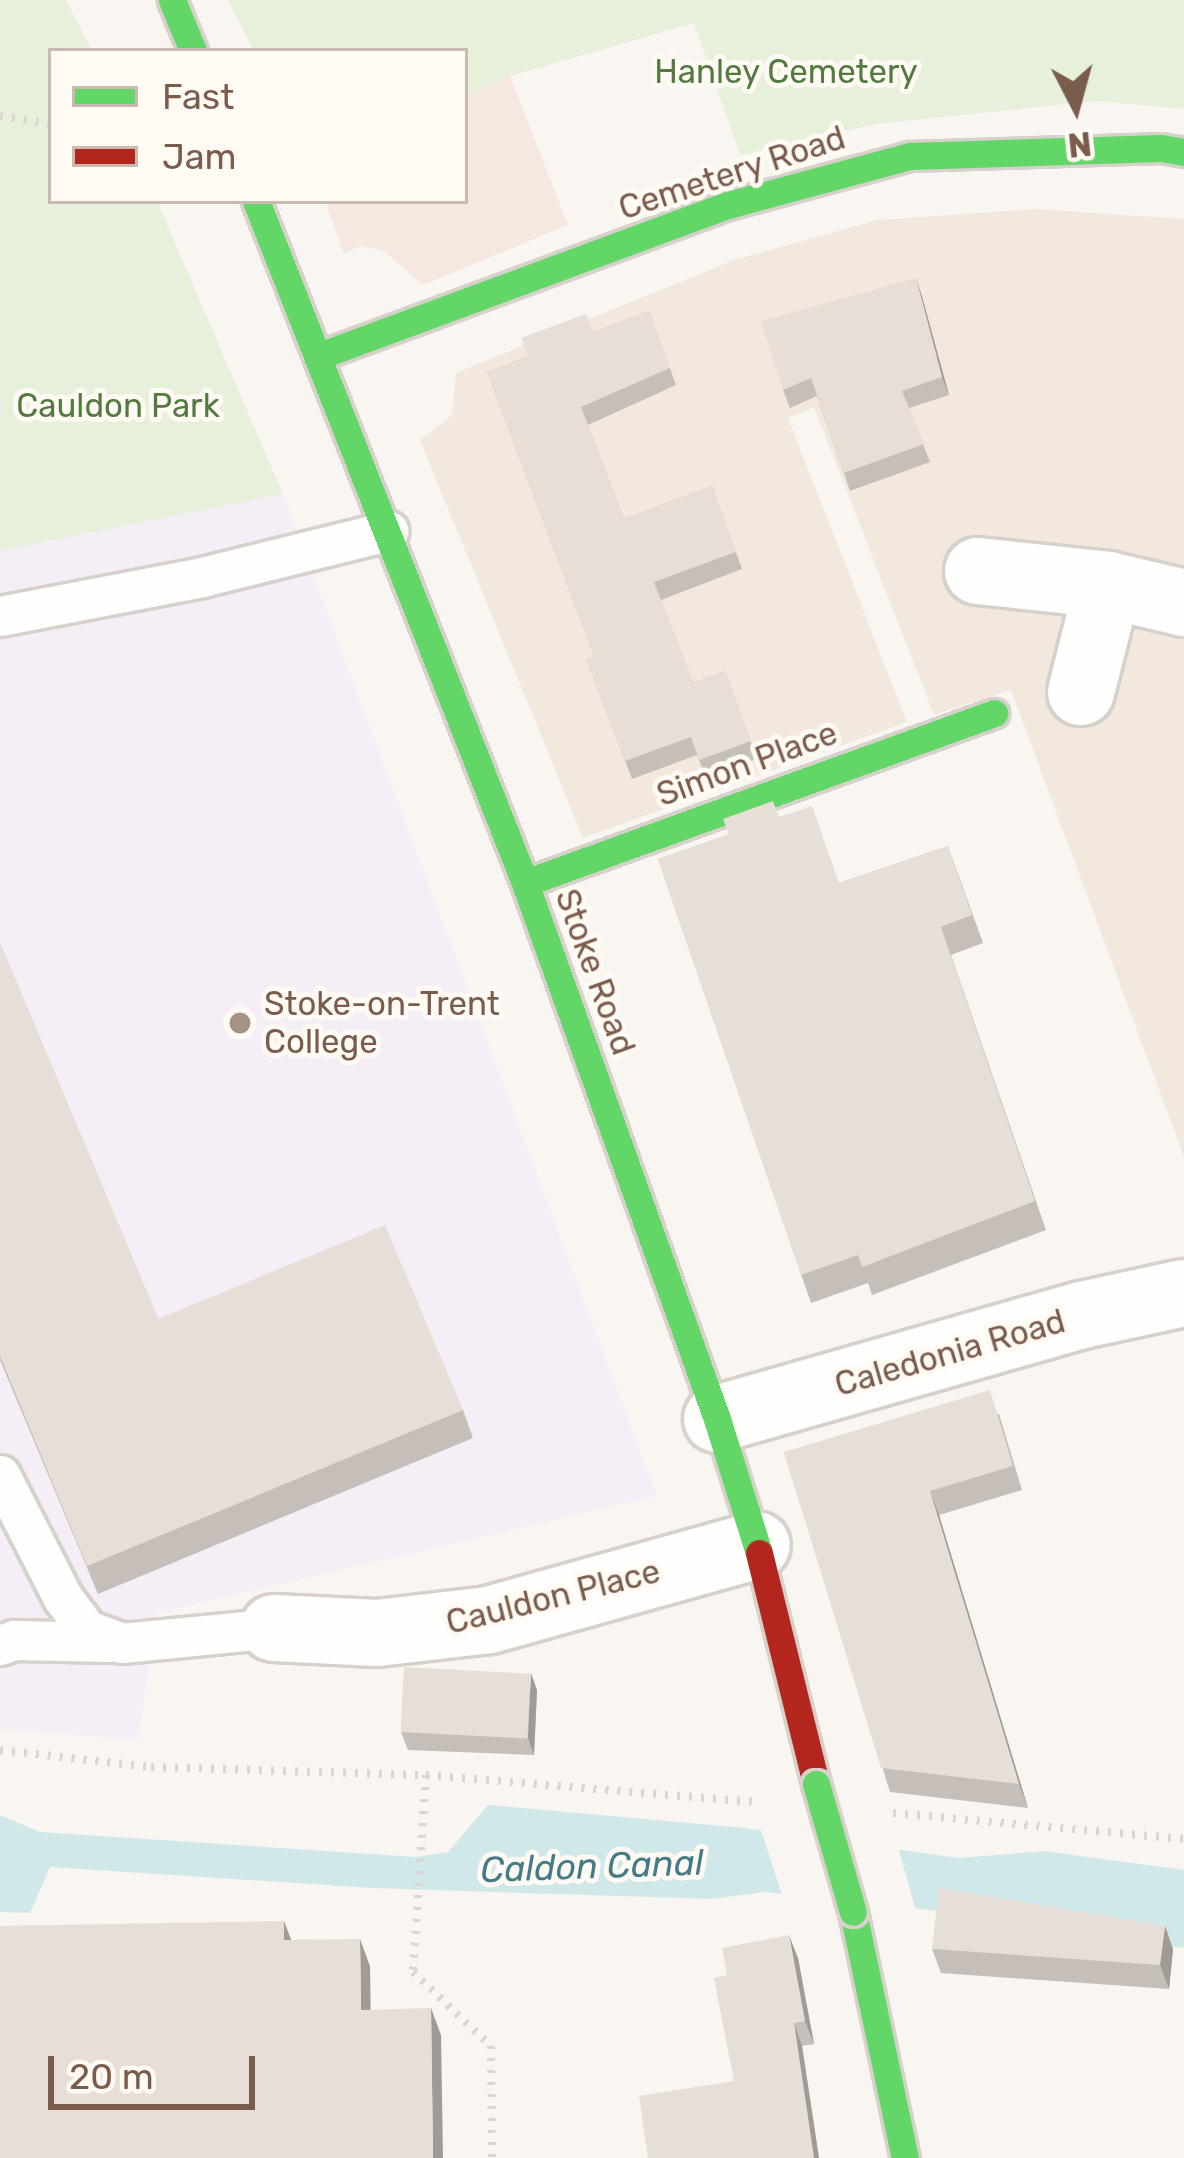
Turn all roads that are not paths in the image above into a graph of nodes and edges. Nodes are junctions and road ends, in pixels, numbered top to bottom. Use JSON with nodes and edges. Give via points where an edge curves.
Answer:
{"nodes":[{"id":1,"x":172,"y":0,"type":"edge"},
{"id":2,"x":192,"y":48,"type":"edge"},
{"id":3,"x":1184,"y":152,"type":"edge"},
{"id":4,"x":257,"y":204,"type":"edge"},
{"id":5,"x":319,"y":356,"type":"junction"},
{"id":6,"x":388,"y":531,"type":"junction"},
{"id":7,"x":978,"y":571,"type":"dead end"},
{"id":8,"x":1108,"y":585,"type":"junction"},
{"id":9,"x":1184,"y":603,"type":"edge"},
{"id":10,"x":0,"y":616,"type":"edge"},
{"id":11,"x":1081,"y":692,"type":"dead end"},
{"id":12,"x":994,"y":713,"type":"dead end"},
{"id":13,"x":525,"y":883,"type":"junction"},
{"id":14,"x":1184,"y":1293,"type":"edge"},
{"id":15,"x":717,"y":1419,"type":"junction"},
{"id":16,"x":0,"y":1475,"type":"edge"},
{"id":17,"x":757,"y":1545,"type":"junction"},
{"id":18,"x":274,"y":1628,"type":"joint"},
{"id":19,"x":122,"y":1642,"type":"junction"},
{"id":20,"x":0,"y":1646,"type":"edge"},
{"id":21,"x":905,"y":2158,"type":"edge"}],
"edges":[{"from":1,"to":2,"type":"main road"},
{"from":3,"to":5,"type":"main road","name":"Cemetery Road","via":[[910,156],[728,205]]},
{"from":4,"to":5,"type":"main road","name":"Stoke Road"},
{"from":5,"to":6,"type":"main road","name":"Stoke Road"},
{"from":6,"to":10,"type":"lane","via":[[202,578]]},
{"from":6,"to":13,"type":"main road","name":"Stoke Road"},
{"from":7,"to":8,"type":"street"},
{"from":8,"to":9,"type":"street"},
{"from":8,"to":11,"type":"street"},
{"from":12,"to":13,"type":"main road","name":"Simon Place"},
{"from":13,"to":15,"type":"main road","name":"Stoke Road"},
{"from":14,"to":15,"type":"street","name":"Caledonia Road"},
{"from":15,"to":17,"type":"main road","name":"Stoke Road"},
{"from":16,"to":19,"type":"lane","via":[[63,1598],[87,1630]]},
{"from":17,"to":18,"type":"street","name":"Cauldon Place","via":[[489,1620],[377,1633]]},
{"from":17,"to":21,"type":"main road","name":"Stoke Road","bridge":true,"via":[[853,1912]]},
{"from":18,"to":19,"type":"lane"},
{"from":19,"to":20,"type":"lane"}]}
